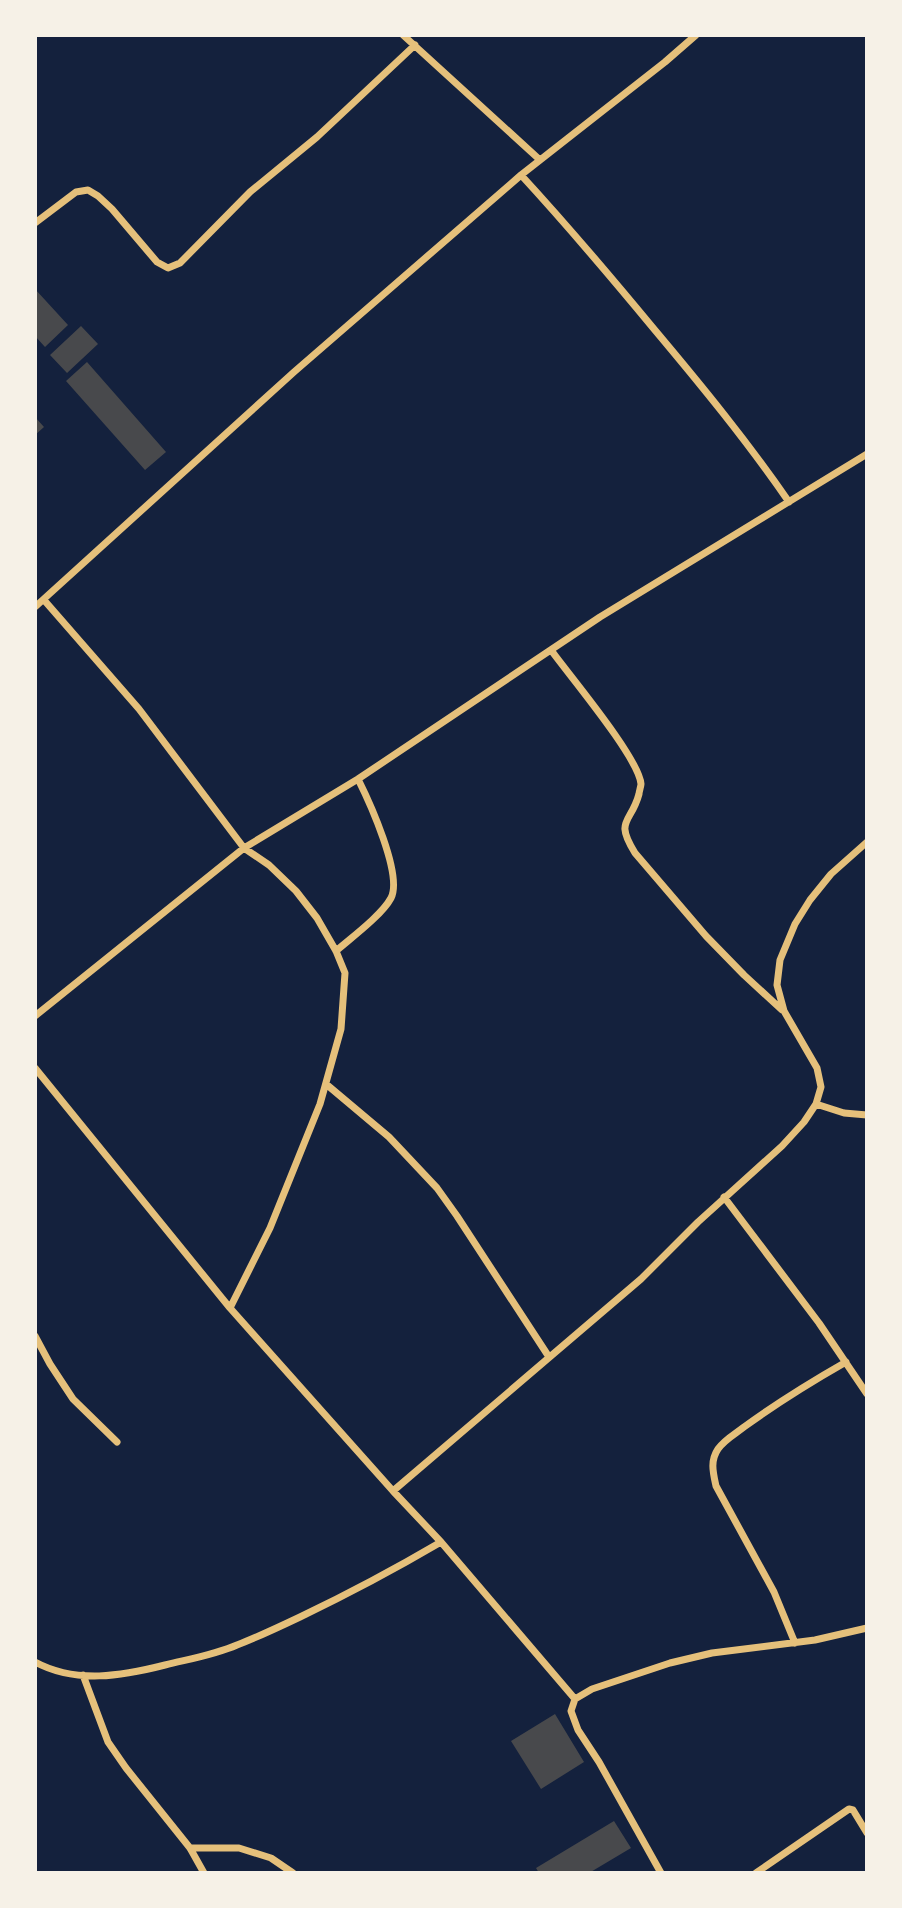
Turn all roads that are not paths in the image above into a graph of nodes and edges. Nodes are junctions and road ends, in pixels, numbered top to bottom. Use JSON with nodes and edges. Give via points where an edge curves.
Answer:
{"nodes":[{"id":1,"x":403,"y":35,"type":"edge"},
{"id":2,"x":696,"y":35,"type":"edge"},
{"id":3,"x":415,"y":45,"type":"junction"},
{"id":4,"x":540,"y":160,"type":"junction"},
{"id":5,"x":521,"y":175,"type":"junction"},
{"id":6,"x":35,"y":223,"type":"edge"},
{"id":7,"x":867,"y":454,"type":"edge"},
{"id":8,"x":789,"y":502,"type":"junction"},
{"id":9,"x":44,"y":600,"type":"junction"},
{"id":10,"x":35,"y":607,"type":"edge"},
{"id":11,"x":551,"y":650,"type":"junction"},
{"id":12,"x":358,"y":779,"type":"junction"},
{"id":13,"x":867,"y":842,"type":"edge"},
{"id":14,"x":244,"y":848,"type":"junction"},
{"id":15,"x":336,"y":951,"type":"junction"},
{"id":16,"x":784,"y":1012,"type":"junction"},
{"id":17,"x":35,"y":1016,"type":"edge"},
{"id":18,"x":35,"y":1068,"type":"edge"},
{"id":19,"x":326,"y":1084,"type":"junction"},
{"id":20,"x":816,"y":1104,"type":"junction"},
{"id":21,"x":867,"y":1115,"type":"edge"},
{"id":22,"x":724,"y":1197,"type":"junction"},
{"id":23,"x":230,"y":1308,"type":"junction"},
{"id":24,"x":35,"y":1336,"type":"edge"},
{"id":25,"x":549,"y":1357,"type":"junction"},
{"id":26,"x":846,"y":1362,"type":"junction"},
{"id":27,"x":867,"y":1394,"type":"edge"},
{"id":28,"x":117,"y":1442,"type":"dead end"},
{"id":29,"x":393,"y":1491,"type":"junction"},
{"id":30,"x":441,"y":1542,"type":"junction"},
{"id":31,"x":867,"y":1629,"type":"edge"},
{"id":32,"x":795,"y":1643,"type":"junction"},
{"id":33,"x":35,"y":1662,"type":"edge"},
{"id":34,"x":83,"y":1675,"type":"junction"},
{"id":35,"x":575,"y":1699,"type":"junction"},
{"id":36,"x":867,"y":1833,"type":"edge"},
{"id":37,"x":190,"y":1848,"type":"junction"},
{"id":38,"x":204,"y":1873,"type":"edge"},
{"id":39,"x":293,"y":1873,"type":"edge"},
{"id":40,"x":661,"y":1873,"type":"edge"},
{"id":41,"x":756,"y":1873,"type":"edge"}],
"edges":[{"from":1,"to":3,"type":"street"},
{"from":2,"to":4,"type":"street"},
{"from":3,"to":4,"type":"street"},
{"from":3,"to":6,"type":"street","via":[[317,137],[250,192],[180,263],[168,268],[157,262],[112,209],[88,190],[76,192]]},
{"from":4,"to":5,"type":"street"},
{"from":5,"to":8,"type":"street","via":[[703,387]]},
{"from":5,"to":9,"type":"street","via":[[294,372]]},
{"from":7,"to":8,"type":"street"},
{"from":8,"to":11,"type":"street"},
{"from":9,"to":10,"type":"street"},
{"from":9,"to":14,"type":"street","via":[[139,709]]},
{"from":11,"to":12,"type":"street"},
{"from":11,"to":16,"type":"street","via":[[636,770],[641,785],[623,828],[635,853],[706,936]]},
{"from":12,"to":14,"type":"street"},
{"from":12,"to":15,"type":"street","via":[[373,809],[394,885],[382,909]]},
{"from":13,"to":16,"type":"street","via":[[831,873],[795,924],[780,960],[777,985]]},
{"from":14,"to":15,"type":"street","via":[[296,891]]},
{"from":14,"to":17,"type":"street"},
{"from":15,"to":19,"type":"street","via":[[345,973],[341,1029]]},
{"from":16,"to":20,"type":"street","via":[[817,1068],[821,1087]]},
{"from":18,"to":23,"type":"street"},
{"from":19,"to":23,"type":"street","via":[[270,1228]]},
{"from":19,"to":25,"type":"street","via":[[389,1137],[437,1188]]},
{"from":20,"to":21,"type":"street"},
{"from":20,"to":22,"type":"street","via":[[782,1146]]},
{"from":22,"to":25,"type":"street","via":[[640,1279]]},
{"from":22,"to":26,"type":"street"},
{"from":23,"to":29,"type":"street"},
{"from":24,"to":28,"type":"street","via":[[73,1399]]},
{"from":25,"to":29,"type":"street"},
{"from":26,"to":27,"type":"street"},
{"from":26,"to":32,"type":"street","via":[[789,1395],[719,1447],[714,1457],[716,1486],[774,1591]]},
{"from":29,"to":30,"type":"street"},
{"from":30,"to":34,"type":"street","via":[[389,1573],[236,1646],[151,1669],[103,1677]]},
{"from":30,"to":35,"type":"street"},
{"from":31,"to":32,"type":"street"},
{"from":32,"to":35,"type":"street","via":[[670,1663]]},
{"from":33,"to":34,"type":"street","via":[[62,1674]]},
{"from":34,"to":37,"type":"street","via":[[108,1742]]},
{"from":35,"to":40,"type":"street","via":[[571,1711],[578,1730]]},
{"from":36,"to":41,"type":"street","via":[[849,1809]]},
{"from":37,"to":38,"type":"street"},
{"from":37,"to":39,"type":"street","via":[[239,1847],[271,1858]]}]}
